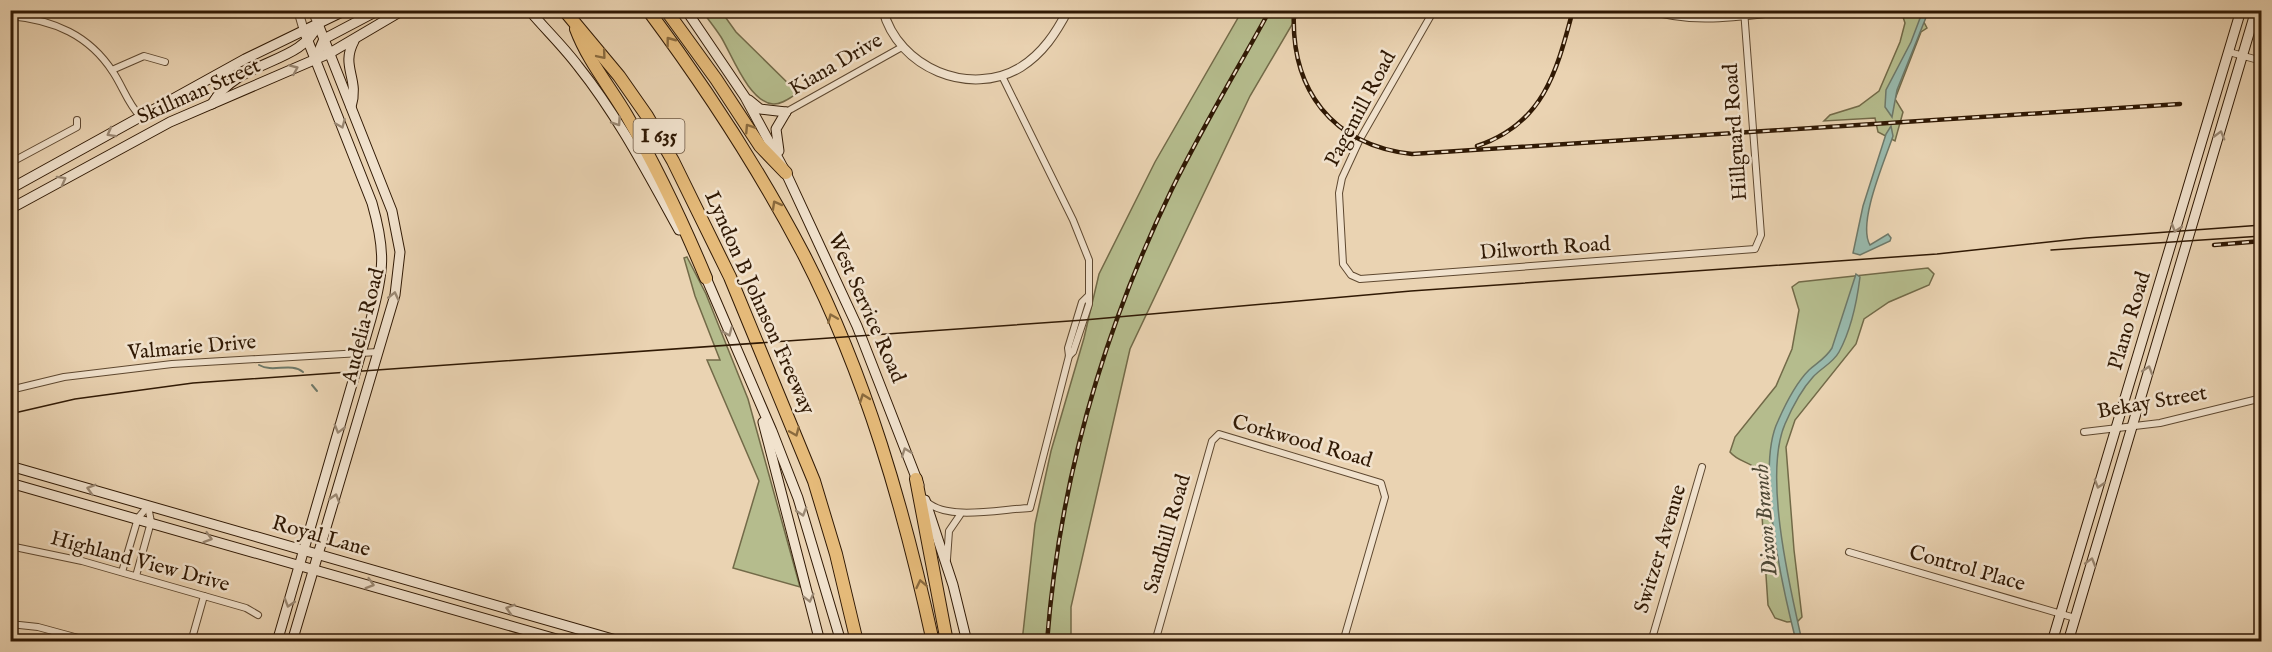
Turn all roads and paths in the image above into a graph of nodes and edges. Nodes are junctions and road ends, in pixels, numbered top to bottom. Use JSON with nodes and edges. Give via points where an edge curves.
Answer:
{"nodes":[{"id":1,"x":298,"y":10,"type":"edge"},
{"id":2,"x":312,"y":10,"type":"edge"},
{"id":3,"x":346,"y":10,"type":"edge"},
{"id":4,"x":379,"y":10,"type":"edge"},
{"id":5,"x":403,"y":10,"type":"edge"},
{"id":6,"x":529,"y":10,"type":"edge"},
{"id":7,"x":648,"y":10,"type":"edge"},
{"id":8,"x":666,"y":10,"type":"edge"},
{"id":9,"x":686,"y":10,"type":"edge"},
{"id":10,"x":883,"y":10,"type":"edge"},
{"id":11,"x":1068,"y":10,"type":"edge"},
{"id":12,"x":1434,"y":10,"type":"edge"},
{"id":13,"x":1649,"y":10,"type":"edge"},
{"id":14,"x":1802,"y":10,"type":"edge"},
{"id":15,"x":2241,"y":10,"type":"edge"},
{"id":16,"x":2256,"y":10,"type":"edge"},
{"id":17,"x":1745,"y":12,"type":"edge"},
{"id":18,"x":568,"y":15,"type":"edge"},
{"id":19,"x":10,"y":16,"type":"edge"},
{"id":20,"x":318,"y":24,"type":"junction"},
{"id":21,"x":304,"y":31,"type":"junction"},
{"id":22,"x":324,"y":39,"type":"junction"},
{"id":23,"x":354,"y":40,"type":"junction"},
{"id":24,"x":307,"y":42,"type":"junction"},
{"id":25,"x":902,"y":47,"type":"junction"},
{"id":26,"x":2229,"y":52,"type":"junction"},
{"id":27,"x":330,"y":54,"type":"junction"},
{"id":28,"x":2243,"y":56,"type":"junction"},
{"id":29,"x":315,"y":60,"type":"junction"},
{"id":30,"x":2262,"y":61,"type":"edge"},
{"id":31,"x":165,"y":62,"type":"dead end"},
{"id":32,"x":112,"y":70,"type":"junction"},
{"id":33,"x":1002,"y":76,"type":"junction"},
{"id":34,"x":745,"y":97,"type":"junction"},
{"id":35,"x":212,"y":105,"type":"junction"},
{"id":36,"x":351,"y":107,"type":"junction"},
{"id":37,"x":786,"y":112,"type":"junction"},
{"id":38,"x":140,"y":116,"type":"junction"},
{"id":39,"x":77,"y":120,"type":"dead end"},
{"id":40,"x":10,"y":163,"type":"edge"},
{"id":41,"x":786,"y":173,"type":"junction"},
{"id":42,"x":10,"y":189,"type":"edge"},
{"id":43,"x":10,"y":208,"type":"edge"},
{"id":44,"x":1755,"y":249,"type":"joint"},
{"id":45,"x":1343,"y":264,"type":"joint"},
{"id":46,"x":706,"y":278,"type":"junction"},
{"id":47,"x":1087,"y":297,"type":"junction"},
{"id":48,"x":361,"y":352,"type":"junction"},
{"id":49,"x":378,"y":352,"type":"junction"},
{"id":50,"x":1069,"y":356,"type":"junction"},
{"id":51,"x":10,"y":390,"type":"edge"},
{"id":52,"x":2262,"y":398,"type":"edge"},
{"id":53,"x":757,"y":400,"type":"junction"},
{"id":54,"x":345,"y":406,"type":"junction"},
{"id":55,"x":360,"y":413,"type":"junction"},
{"id":56,"x":2131,"y":426,"type":"junction"},
{"id":57,"x":2116,"y":428,"type":"junction"},
{"id":58,"x":2084,"y":432,"type":"dead end"},
{"id":59,"x":1214,"y":436,"type":"joint"},
{"id":60,"x":10,"y":466,"type":"edge"},
{"id":61,"x":1702,"y":466,"type":"dead end"},
{"id":62,"x":916,"y":479,"type":"junction"},
{"id":63,"x":10,"y":483,"type":"edge"},
{"id":64,"x":925,"y":500,"type":"junction"},
{"id":65,"x":148,"y":506,"type":"junction"},
{"id":66,"x":960,"y":515,"type":"junction"},
{"id":67,"x":138,"y":518,"type":"junction"},
{"id":68,"x":151,"y":522,"type":"junction"},
{"id":69,"x":10,"y":546,"type":"edge"},
{"id":70,"x":304,"y":550,"type":"junction"},
{"id":71,"x":1849,"y":552,"type":"dead end"},
{"id":72,"x":318,"y":555,"type":"junction"},
{"id":73,"x":300,"y":564,"type":"junction"},
{"id":74,"x":947,"y":566,"type":"junction"},
{"id":75,"x":314,"y":568,"type":"junction"},
{"id":76,"x":122,"y":572,"type":"junction"},
{"id":77,"x":136,"y":576,"type":"junction"},
{"id":78,"x":438,"y":589,"type":"junction"},
{"id":79,"x":204,"y":596,"type":"junction"},
{"id":80,"x":435,"y":603,"type":"junction"},
{"id":81,"x":488,"y":603,"type":"junction"},
{"id":82,"x":2060,"y":613,"type":"junction"},
{"id":83,"x":258,"y":615,"type":"dead end"},
{"id":84,"x":483,"y":617,"type":"junction"},
{"id":85,"x":2075,"y":618,"type":"junction"},
{"id":86,"x":10,"y":624,"type":"edge"},
{"id":87,"x":93,"y":642,"type":"edge"},
{"id":88,"x":191,"y":642,"type":"edge"},
{"id":89,"x":277,"y":642,"type":"edge"},
{"id":90,"x":292,"y":642,"type":"edge"},
{"id":91,"x":567,"y":642,"type":"edge"},
{"id":92,"x":622,"y":642,"type":"edge"},
{"id":93,"x":820,"y":642,"type":"edge"},
{"id":94,"x":841,"y":642,"type":"edge"},
{"id":95,"x":856,"y":642,"type":"edge"},
{"id":96,"x":933,"y":642,"type":"edge"},
{"id":97,"x":946,"y":642,"type":"edge"},
{"id":98,"x":967,"y":642,"type":"edge"},
{"id":99,"x":1155,"y":642,"type":"edge"},
{"id":100,"x":1343,"y":642,"type":"edge"},
{"id":101,"x":1650,"y":642,"type":"edge"},
{"id":102,"x":2052,"y":642,"type":"edge"},
{"id":103,"x":2068,"y":642,"type":"edge"}],
"edges":[{"from":1,"to":21,"type":"street"},
{"from":2,"to":20,"type":"street"},
{"from":3,"to":20,"type":"main road","name":"Skillman Street"},
{"from":4,"to":22,"type":"main road"},
{"from":5,"to":23,"type":"main road","name":"Skillman Street"},
{"from":6,"to":46,"type":"main road","one_way":true,"via":[[578,66],[631,144]]},
{"from":96,"to":7,"type":"highway","one_way":true,"via":[[894,485],[824,298],[749,157]]},
{"from":41,"to":8,"type":"highway","one_way":true,"via":[[760,146]]},
{"from":9,"to":34,"type":"main road","name":"West Service Road"},
{"from":10,"to":25,"type":"street"},
{"from":11,"to":33,"type":"street","via":[[1040,51]]},
{"from":12,"to":45,"type":"street","name":"Pagemill Road","via":[[1342,178],[1339,193]]},
{"from":13,"to":17,"type":"street","via":[[1681,18]]},
{"from":14,"to":17,"type":"street"},
{"from":15,"to":26,"type":"main road","name":"Plano Road"},
{"from":16,"to":28,"type":"main road","name":"Plano Road"},
{"from":17,"to":44,"type":"street","name":"Hillguard Road","via":[[1761,235]]},
{"from":18,"to":46,"type":"highway","via":[[584,50],[627,115],[655,168]]},
{"from":18,"to":95,"type":"highway","name":"Lyndon B Johnson Freeway","number":"I 635","one_way":true,"via":[[647,116],[730,277],[814,481]]},
{"from":19,"to":32,"type":"street","via":[[58,24],[90,45]]},
{"from":20,"to":21,"type":"main road","name":"Skillman Street"},
{"from":20,"to":22,"type":"main road","name":"Audelia Road"},
{"from":20,"to":24,"type":"main road"},
{"from":21,"to":24,"type":"main road","name":"Audelia Road"},
{"from":21,"to":38,"type":"main road","name":"Skillman Street"},
{"from":22,"to":27,"type":"main road","name":"Audelia Road"},
{"from":22,"to":29,"type":"main road"},
{"from":23,"to":27,"type":"main road","name":"Skillman Street"},
{"from":23,"to":36,"type":"main road","via":[[348,51],[356,91]]},
{"from":24,"to":29,"type":"main road","name":"Audelia Road"},
{"from":24,"to":35,"type":"main road","via":[[234,78],[220,90]]},
{"from":25,"to":33,"type":"street","via":[[939,73],[976,79]]},
{"from":25,"to":37,"type":"street","name":"Kiana Drive"},
{"from":26,"to":28,"type":"street"},
{"from":26,"to":57,"type":"main road","name":"Plano Road","one_way":true},
{"from":27,"to":29,"type":"main road","name":"Skillman Street"},
{"from":27,"to":36,"type":"main road","name":"Audelia Road"},
{"from":28,"to":30,"type":"street"},
{"from":56,"to":28,"type":"main road","name":"Plano Road","one_way":true},
{"from":35,"to":29,"type":"main road","name":"Skillman Street","one_way":true},
{"from":29,"to":48,"type":"main road","name":"Audelia Road","one_way":true,"via":[[360,170],[383,250],[380,287]]},
{"from":31,"to":32,"type":"street","via":[[144,56]]},
{"from":32,"to":38,"type":"street"},
{"from":33,"to":47,"type":"street","via":[[1085,245],[1091,269]]},
{"from":34,"to":37,"type":"main road","via":[[760,109]]},
{"from":34,"to":41,"type":"main road","name":"West Service Road"},
{"from":43,"to":35,"type":"main road","name":"Skillman Street","one_way":true,"via":[[170,122]]},
{"from":49,"to":36,"type":"main road","name":"Audelia Road","one_way":true,"via":[[395,295],[398,232]]},
{"from":37,"to":41,"type":"main road","via":[[779,121],[776,139]]},
{"from":38,"to":42,"type":"main road","name":"Skillman Street","one_way":true},
{"from":39,"to":40,"type":"street","via":[[76,127]]},
{"from":62,"to":41,"type":"main road","name":"West Service Road","one_way":true,"via":[[857,326]]},
{"from":44,"to":45,"type":"street","name":"Dilworth Road","via":[[1360,279]]},
{"from":46,"to":53,"type":"main road","one_way":true},
{"from":47,"to":50,"type":"street","via":[[1082,302]]},
{"from":47,"to":50,"type":"street","via":[[1089,304]]},
{"from":48,"to":49,"type":"street","name":"Valmarie Drive"},
{"from":48,"to":51,"type":"street","name":"Valmarie Drive","via":[[160,366],[64,377]]},
{"from":48,"to":54,"type":"main road","name":"Audelia Road"},
{"from":49,"to":55,"type":"main road","name":"Audelia Road"},
{"from":50,"to":66,"type":"street","via":[[1030,508]]},
{"from":52,"to":56,"type":"street","name":"Bekay Street","via":[[2190,417]]},
{"from":53,"to":93,"type":"main road","one_way":true},
{"from":53,"to":94,"type":"main road","one_way":true,"via":[[798,498]]},
{"from":54,"to":55,"type":"main road"},
{"from":54,"to":70,"type":"main road","name":"Audelia Road","one_way":true},
{"from":72,"to":55,"type":"main road","name":"Audelia Road","one_way":true},
{"from":56,"to":57,"type":"street","name":"Bekay Street"},
{"from":85,"to":56,"type":"main road","name":"Plano Road","one_way":true},
{"from":57,"to":58,"type":"street","name":"Bekay Street"},
{"from":57,"to":82,"type":"main road","name":"Plano Road","one_way":true},
{"from":59,"to":99,"type":"street","name":"Sandhill Road"},
{"from":59,"to":100,"type":"street","name":"Corkwood Road","via":[[1228,436],[1381,483],[1384,497]]},
{"from":65,"to":60,"type":"main road","name":"Royal Lane","one_way":true},
{"from":61,"to":101,"type":"street","name":"Switzer Avenue"},
{"from":62,"to":64,"type":"main road","name":"West Service Road"},
{"from":62,"to":97,"type":"highway"},
{"from":63,"to":67,"type":"main road","name":"Royal Lane"},
{"from":64,"to":66,"type":"street","via":[[936,509]]},
{"from":64,"to":74,"type":"main road","name":"West Service Road"},
{"from":65,"to":67,"type":"street"},
{"from":65,"to":68,"type":"street"},
{"from":65,"to":70,"type":"main road","name":"Royal Lane"},
{"from":66,"to":74,"type":"street","via":[[949,531]]},
{"from":67,"to":68,"type":"main road","name":"Royal Lane"},
{"from":67,"to":76,"type":"street"},
{"from":68,"to":73,"type":"main road","name":"Royal Lane","one_way":true},
{"from":68,"to":77,"type":"street"},
{"from":69,"to":76,"type":"street","name":"Highland View Drive"},
{"from":70,"to":72,"type":"main road","name":"Royal Lane"},
{"from":70,"to":73,"type":"main road","name":"Audelia Road"},
{"from":71,"to":82,"type":"street","name":"Control Place"},
{"from":72,"to":75,"type":"main road","name":"Audelia Road"},
{"from":72,"to":78,"type":"main road","name":"Royal Lane"},
{"from":73,"to":75,"type":"main road","name":"Royal Lane"},
{"from":73,"to":89,"type":"main road","name":"Audelia Road","one_way":true},
{"from":74,"to":98,"type":"main road","name":"West Service Road"},
{"from":75,"to":80,"type":"main road","name":"Royal Lane","one_way":true},
{"from":75,"to":90,"type":"main road","name":"Audelia Road"},
{"from":76,"to":77,"type":"street","name":"Highland View Drive"},
{"from":77,"to":79,"type":"street","name":"Highland View Drive"},
{"from":78,"to":80,"type":"main road"},
{"from":78,"to":81,"type":"main road","name":"Royal Lane"},
{"from":79,"to":83,"type":"street","name":"Highland View Drive"},
{"from":79,"to":88,"type":"street"},
{"from":80,"to":84,"type":"main road","name":"Royal Lane"},
{"from":81,"to":84,"type":"main road"},
{"from":92,"to":81,"type":"main road","name":"Royal Lane","one_way":true},
{"from":82,"to":85,"type":"street","name":"Control Place"},
{"from":82,"to":102,"type":"main road","name":"Plano Road"},
{"from":84,"to":91,"type":"main road","name":"Royal Lane"},
{"from":85,"to":103,"type":"main road","name":"Plano Road"},
{"from":86,"to":87,"type":"street","via":[[38,627]]}]}
